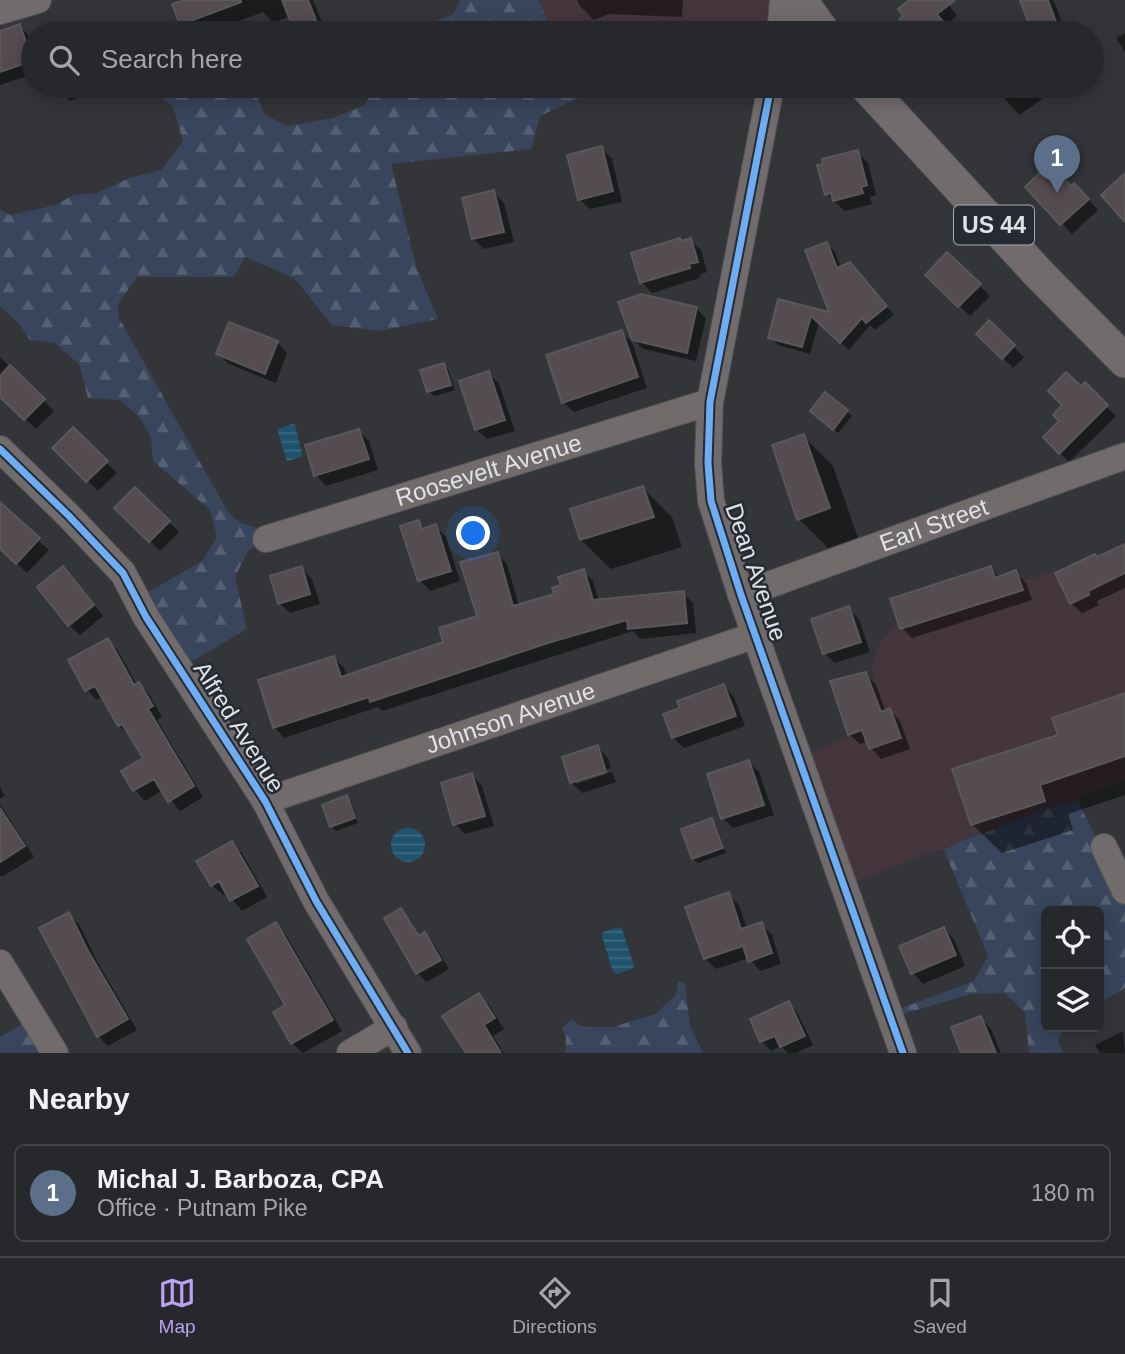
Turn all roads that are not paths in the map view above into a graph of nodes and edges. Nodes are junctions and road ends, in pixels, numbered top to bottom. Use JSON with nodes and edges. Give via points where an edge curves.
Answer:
{"nodes":[{"id":1,"x":38,"y":0,"type":"edge"},
{"id":2,"x":783,"y":0,"type":"edge"},
{"id":3,"x":800,"y":0,"type":"edge"},
{"id":4,"x":0,"y":11,"type":"edge"},
{"id":5,"x":781,"y":21,"type":"edge"},
{"id":6,"x":815,"y":21,"type":"edge"},
{"id":7,"x":769,"y":98,"type":"edge"},
{"id":8,"x":877,"y":98,"type":"edge"},
{"id":9,"x":1125,"y":361,"type":"edge"},
{"id":10,"x":709,"y":402,"type":"junction"},
{"id":11,"x":0,"y":449,"type":"edge"},
{"id":12,"x":1125,"y":456,"type":"edge"},
{"id":13,"x":266,"y":539,"type":"dead end"},
{"id":14,"x":741,"y":595,"type":"junction"},
{"id":15,"x":756,"y":635,"type":"junction"},
{"id":16,"x":265,"y":801,"type":"junction"},
{"id":17,"x":1104,"y":847,"type":"dead end"},
{"id":18,"x":1125,"y":891,"type":"edge"},
{"id":19,"x":0,"y":963,"type":"edge"},
{"id":20,"x":394,"y":1027,"type":"junction"},
{"id":21,"x":55,"y":1053,"type":"edge"},
{"id":22,"x":350,"y":1053,"type":"edge"},
{"id":23,"x":408,"y":1053,"type":"edge"},
{"id":24,"x":903,"y":1053,"type":"edge"}],
"edges":[{"from":1,"to":4,"type":"street"},
{"from":2,"to":5,"type":"street"},
{"from":3,"to":6,"type":"main road"},
{"from":7,"to":10,"type":"street","name":"Dean Avenue"},
{"from":8,"to":9,"type":"main road","number":"US 44"},
{"from":10,"to":13,"type":"street","name":"Roosevelt Avenue"},
{"from":10,"to":14,"type":"street","name":"Dean Avenue","via":[[711,500]]},
{"from":11,"to":16,"type":"street","name":"Alfred Avenue","via":[[123,573],[146,617]]},
{"from":12,"to":14,"type":"street","name":"Earl Street"},
{"from":14,"to":15,"type":"street","name":"Dean Avenue"},
{"from":15,"to":16,"type":"street","name":"Johnson Avenue"},
{"from":15,"to":24,"type":"street","name":"Dean Avenue"},
{"from":16,"to":20,"type":"street","name":"Alfred Avenue","via":[[316,901]]},
{"from":17,"to":18,"type":"street"},
{"from":19,"to":21,"type":"street"},
{"from":20,"to":22,"type":"street"},
{"from":20,"to":23,"type":"street","name":"Alfred Avenue"}]}
